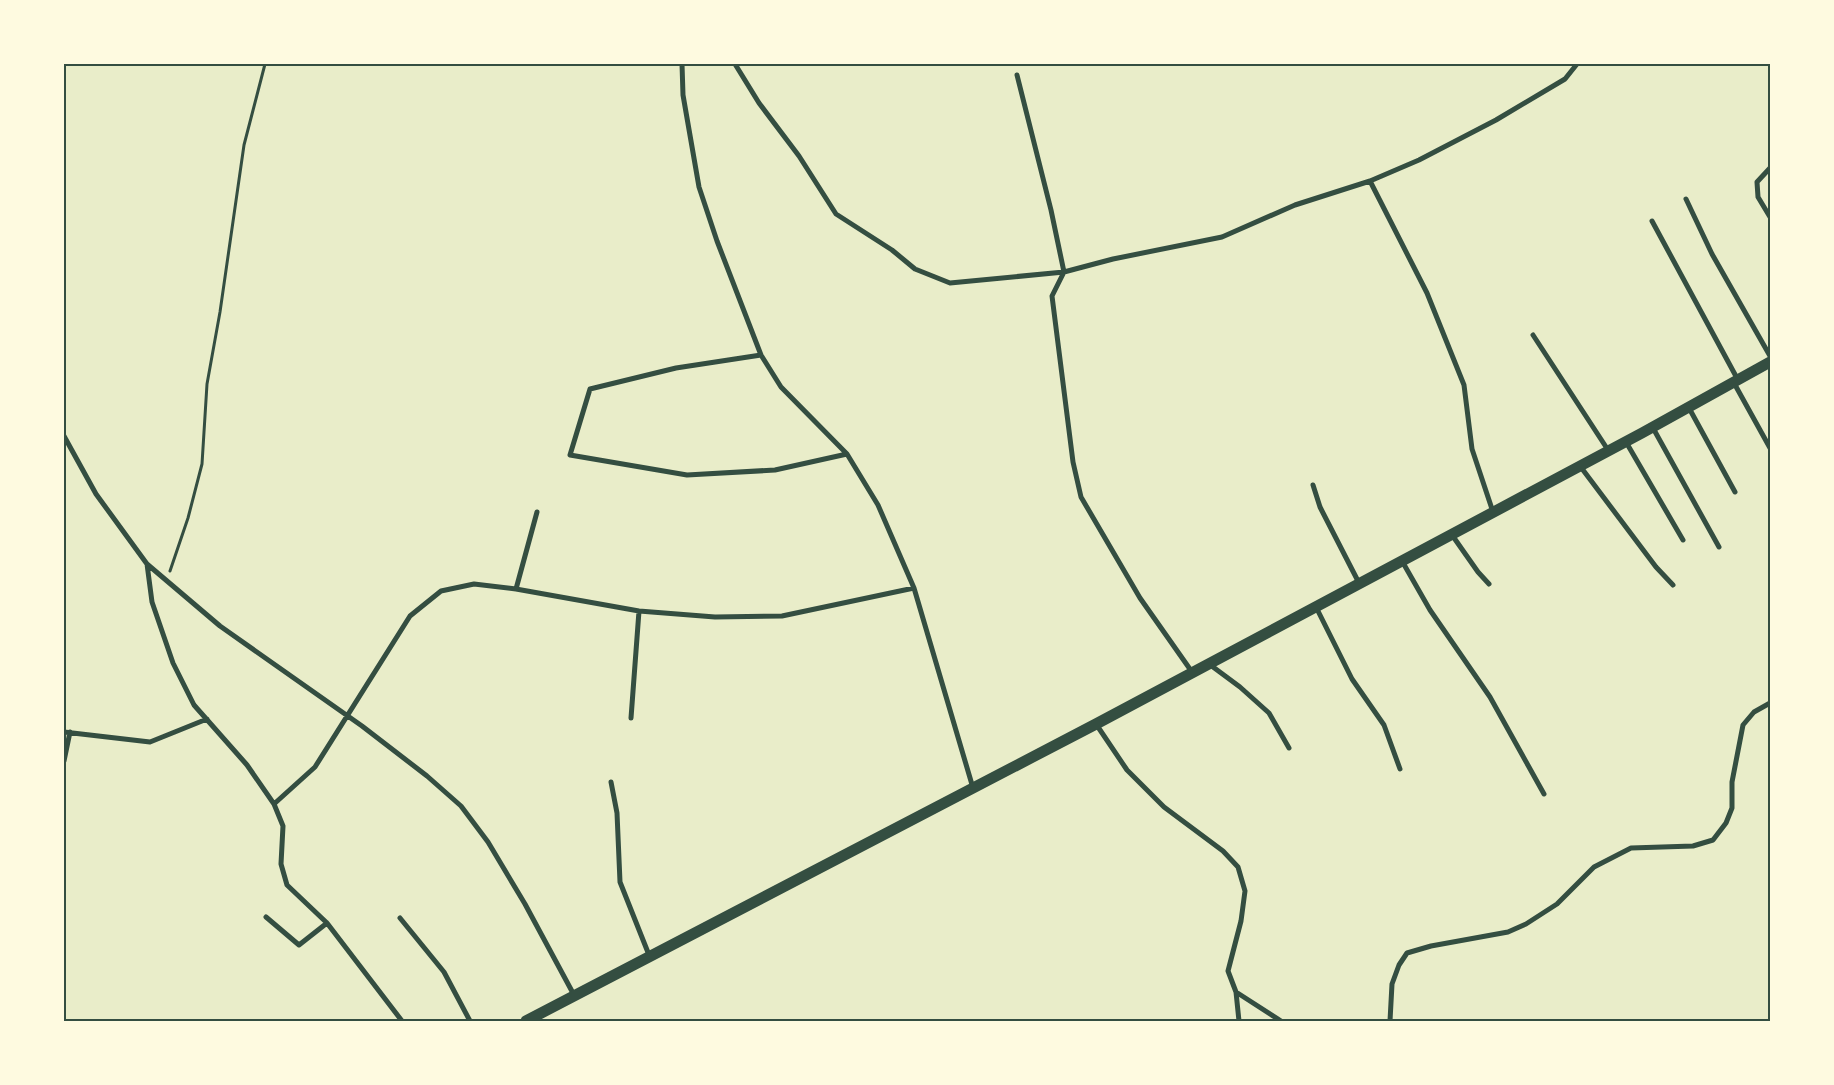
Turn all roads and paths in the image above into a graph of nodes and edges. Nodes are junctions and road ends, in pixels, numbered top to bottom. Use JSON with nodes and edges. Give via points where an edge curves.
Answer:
{"nodes":[{"id":1,"x":265,"y":64,"type":"edge"},
{"id":2,"x":682,"y":64,"type":"edge"},
{"id":3,"x":734,"y":64,"type":"edge"},
{"id":4,"x":1577,"y":64,"type":"edge"},
{"id":5,"x":1017,"y":75,"type":"dead end"},
{"id":6,"x":1770,"y":168,"type":"edge"},
{"id":7,"x":1370,"y":181,"type":"junction"},
{"id":8,"x":1686,"y":199,"type":"dead end"},
{"id":9,"x":1770,"y":217,"type":"edge"},
{"id":10,"x":1652,"y":221,"type":"dead end"},
{"id":11,"x":1064,"y":272,"type":"junction"},
{"id":12,"x":1533,"y":335,"type":"dead end"},
{"id":13,"x":761,"y":355,"type":"junction"},
{"id":14,"x":1770,"y":356,"type":"edge"},
{"id":15,"x":1770,"y":362,"type":"edge"},
{"id":16,"x":1736,"y":382,"type":"junction"},
{"id":17,"x":1688,"y":408,"type":"junction"},
{"id":18,"x":1652,"y":427,"type":"junction"},
{"id":19,"x":64,"y":436,"type":"edge"},
{"id":20,"x":1625,"y":442,"type":"junction"},
{"id":21,"x":1770,"y":448,"type":"edge"},
{"id":22,"x":1608,"y":451,"type":"junction"},
{"id":23,"x":847,"y":454,"type":"junction"},
{"id":24,"x":1580,"y":466,"type":"junction"},
{"id":25,"x":1313,"y":485,"type":"dead end"},
{"id":26,"x":1735,"y":492,"type":"dead end"},
{"id":27,"x":537,"y":512,"type":"dead end"},
{"id":28,"x":1493,"y":512,"type":"junction"},
{"id":29,"x":1452,"y":534,"type":"junction"},
{"id":30,"x":1683,"y":540,"type":"dead end"},
{"id":31,"x":1719,"y":548,"type":"dead end"},
{"id":32,"x":1402,"y":561,"type":"junction"},
{"id":33,"x":147,"y":564,"type":"junction"},
{"id":34,"x":167,"y":581,"type":"junction"},
{"id":35,"x":1359,"y":584,"type":"junction"},
{"id":36,"x":1489,"y":584,"type":"dead end"},
{"id":37,"x":1673,"y":585,"type":"dead end"},
{"id":38,"x":914,"y":588,"type":"junction"},
{"id":39,"x":516,"y":589,"type":"junction"},
{"id":40,"x":1316,"y":607,"type":"junction"},
{"id":41,"x":639,"y":611,"type":"junction"},
{"id":42,"x":1209,"y":664,"type":"junction"},
{"id":43,"x":1192,"y":672,"type":"junction"},
{"id":44,"x":1770,"y":703,"type":"edge"},
{"id":45,"x":347,"y":716,"type":"junction"},
{"id":46,"x":631,"y":718,"type":"dead end"},
{"id":47,"x":207,"y":719,"type":"junction"},
{"id":48,"x":1096,"y":724,"type":"junction"},
{"id":49,"x":67,"y":732,"type":"edge"},
{"id":50,"x":1289,"y":748,"type":"dead end"},
{"id":51,"x":64,"y":761,"type":"edge"},
{"id":52,"x":1400,"y":769,"type":"dead end"},
{"id":53,"x":611,"y":782,"type":"dead end"},
{"id":54,"x":973,"y":789,"type":"junction"},
{"id":55,"x":1544,"y":794,"type":"dead end"},
{"id":56,"x":274,"y":804,"type":"junction"},
{"id":57,"x":266,"y":917,"type":"dead end"},
{"id":58,"x":400,"y":918,"type":"dead end"},
{"id":59,"x":327,"y":923,"type":"junction"},
{"id":60,"x":649,"y":955,"type":"junction"},
{"id":61,"x":1236,"y":992,"type":"junction"},
{"id":62,"x":574,"y":995,"type":"junction"},
{"id":63,"x":402,"y":1021,"type":"edge"},
{"id":64,"x":470,"y":1021,"type":"edge"},
{"id":65,"x":526,"y":1021,"type":"edge"},
{"id":66,"x":1239,"y":1021,"type":"edge"},
{"id":67,"x":1281,"y":1021,"type":"edge"},
{"id":68,"x":1390,"y":1021,"type":"edge"}],
"edges":[{"from":1,"to":34,"type":"path","via":[[244,145],[207,384],[202,464]]},
{"from":2,"to":13,"type":"street","via":[[683,95],[699,187]]},
{"from":3,"to":11,"type":"street","via":[[836,214],[915,269],[950,283]]},
{"from":4,"to":7,"type":"street","via":[[1565,79],[1496,120]]},
{"from":5,"to":11,"type":"street"},
{"from":6,"to":9,"type":"street","via":[[1756,182],[1758,197]]},
{"from":7,"to":11,"type":"street","via":[[1295,205],[1222,237]]},
{"from":7,"to":28,"type":"street","via":[[1427,293],[1464,384],[1472,449]]},
{"from":8,"to":14,"type":"street","via":[[1712,254]]},
{"from":10,"to":16,"type":"street"},
{"from":11,"to":43,"type":"street","via":[[1052,296],[1073,462],[1081,497],[1140,598]]},
{"from":12,"to":22,"type":"street"},
{"from":13,"to":23,"type":"street","via":[[781,387]]},
{"from":13,"to":23,"type":"street","via":[[676,368],[590,389],[570,455],[687,475],[775,470]]},
{"from":15,"to":16,"type":"main road"},
{"from":16,"to":17,"type":"main road"},
{"from":16,"to":21,"type":"street"},
{"from":17,"to":18,"type":"main road"},
{"from":17,"to":26,"type":"street"},
{"from":18,"to":20,"type":"main road"},
{"from":18,"to":31,"type":"street"},
{"from":19,"to":33,"type":"street","via":[[96,494]]},
{"from":20,"to":22,"type":"main road"},
{"from":20,"to":30,"type":"street"},
{"from":22,"to":24,"type":"main road"},
{"from":23,"to":38,"type":"street","via":[[878,505]]},
{"from":24,"to":28,"type":"main road"},
{"from":24,"to":37,"type":"street"},
{"from":25,"to":35,"type":"street","via":[[1320,507]]},
{"from":27,"to":39,"type":"street"},
{"from":28,"to":29,"type":"main road"},
{"from":29,"to":32,"type":"main road"},
{"from":29,"to":36,"type":"street"},
{"from":32,"to":35,"type":"main road"},
{"from":32,"to":55,"type":"street","via":[[1430,610],[1490,697]]},
{"from":33,"to":34,"type":"street"},
{"from":33,"to":47,"type":"street","via":[[152,602],[173,662],[194,705]]},
{"from":34,"to":45,"type":"street","via":[[220,626]]},
{"from":35,"to":40,"type":"main road"},
{"from":38,"to":41,"type":"street","via":[[782,616],[715,617]]},
{"from":38,"to":54,"type":"street"},
{"from":39,"to":41,"type":"street"},
{"from":39,"to":45,"type":"street","via":[[474,584],[441,591],[410,616]]},
{"from":40,"to":42,"type":"main road"},
{"from":40,"to":52,"type":"street","via":[[1352,679],[1384,724]]},
{"from":41,"to":46,"type":"street"},
{"from":42,"to":43,"type":"main road"},
{"from":42,"to":50,"type":"street","via":[[1240,686],[1269,713]]},
{"from":43,"to":48,"type":"main road"},
{"from":44,"to":68,"type":"street","via":[[1754,712],[1743,725],[1732,782],[1732,808],[1713,840],[1694,846],[1632,848],[1594,867],[1557,904],[1526,924],[1508,932],[1408,953],[1399,964],[1392,984]]},
{"from":45,"to":56,"type":"street","via":[[315,767]]},
{"from":45,"to":62,"type":"street","via":[[461,806],[488,842]]},
{"from":47,"to":49,"type":"street","via":[[150,742]]},
{"from":47,"to":56,"type":"street","via":[[247,765]]},
{"from":48,"to":54,"type":"main road"},
{"from":48,"to":61,"type":"street","via":[[1128,770],[1158,801],[1223,851],[1238,867],[1245,891],[1228,971]]},
{"from":49,"to":51,"type":"street"},
{"from":53,"to":60,"type":"street","via":[[617,813],[620,882]]},
{"from":54,"to":60,"type":"main road"},
{"from":56,"to":59,"type":"street","via":[[283,826],[281,864],[287,885]]},
{"from":57,"to":59,"type":"street","via":[[299,945]]},
{"from":58,"to":64,"type":"street","via":[[444,972]]},
{"from":59,"to":63,"type":"street"},
{"from":60,"to":62,"type":"main road"},
{"from":61,"to":66,"type":"street"},
{"from":61,"to":67,"type":"street"},
{"from":62,"to":65,"type":"main road"}]}
